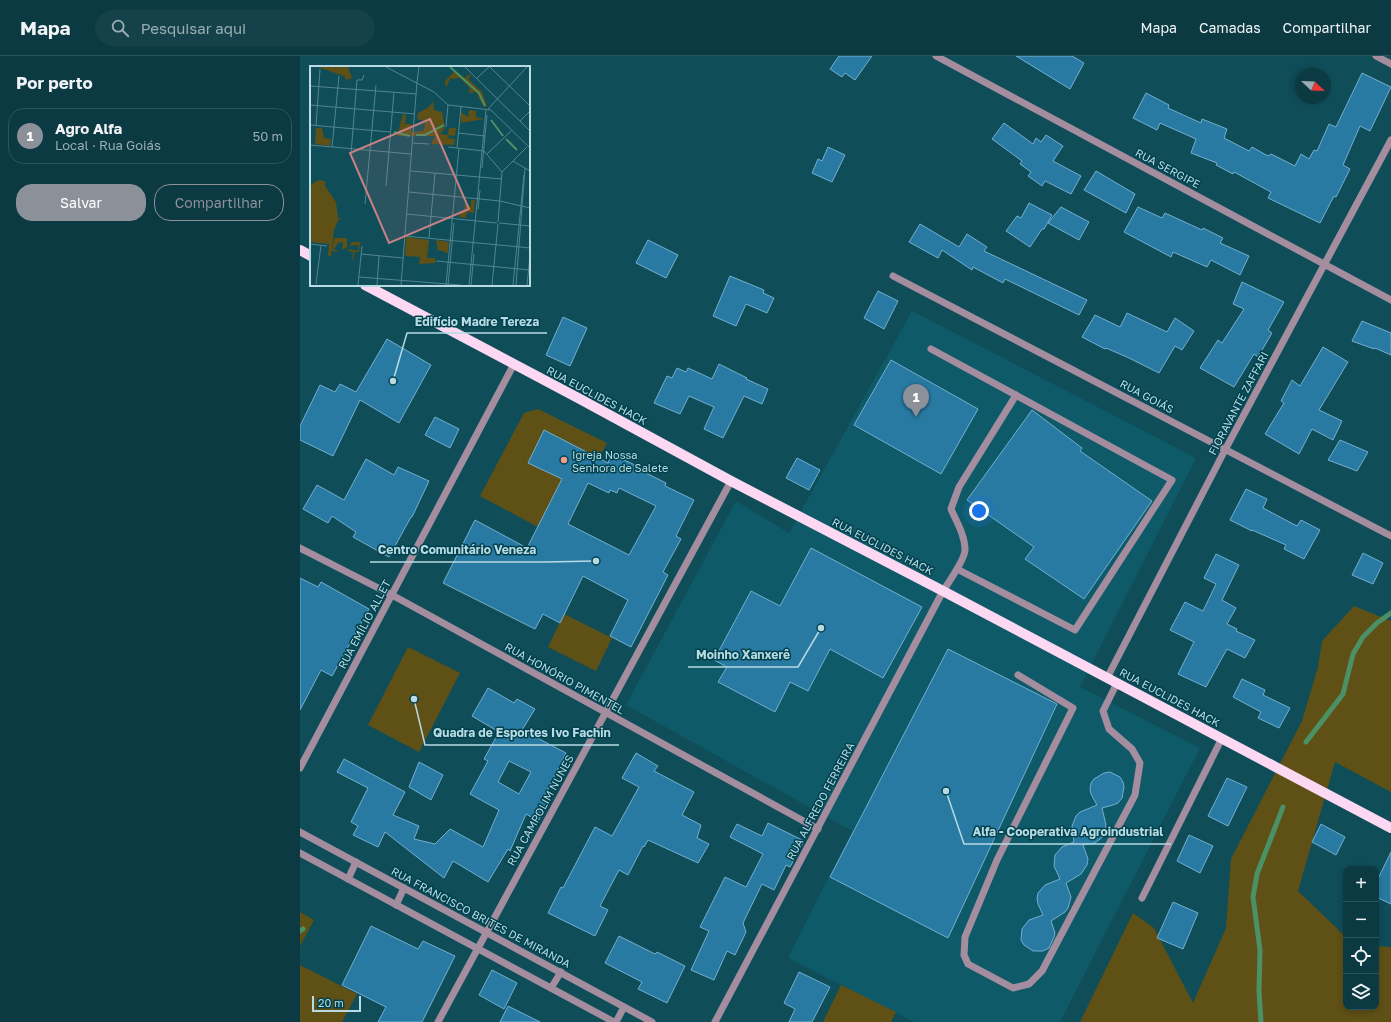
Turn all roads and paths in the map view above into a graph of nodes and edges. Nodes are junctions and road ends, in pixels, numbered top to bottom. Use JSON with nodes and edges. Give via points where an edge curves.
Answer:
{"nodes":[{"id":1,"x":936,"y":56,"type":"edge"},
{"id":2,"x":1376,"y":56,"type":"edge"},
{"id":3,"x":1391,"y":64,"type":"edge"},
{"id":4,"x":1391,"y":140,"type":"edge"},
{"id":5,"x":300,"y":250,"type":"edge"},
{"id":6,"x":310,"y":255,"type":"edge"},
{"id":7,"x":1325,"y":265,"type":"junction"},
{"id":8,"x":894,"y":276,"type":"dead end"},
{"id":9,"x":367,"y":286,"type":"edge"},
{"id":10,"x":1391,"y":300,"type":"edge"},
{"id":11,"x":931,"y":349,"type":"dead end"},
{"id":12,"x":514,"y":364,"type":"junction"},
{"id":13,"x":1016,"y":395,"type":"junction"},
{"id":14,"x":1225,"y":450,"type":"junction"},
{"id":15,"x":731,"y":481,"type":"junction"},
{"id":16,"x":1391,"y":536,"type":"edge"},
{"id":17,"x":300,"y":548,"type":"edge"},
{"id":18,"x":957,"y":569,"type":"junction"},
{"id":19,"x":943,"y":591,"type":"junction"},
{"id":20,"x":392,"y":595,"type":"junction"},
{"id":21,"x":1018,"y":675,"type":"dead end"},
{"id":22,"x":1112,"y":680,"type":"junction"},
{"id":23,"x":606,"y":712,"type":"junction"},
{"id":24,"x":1222,"y":738,"type":"junction"},
{"id":25,"x":300,"y":768,"type":"edge"},
{"id":26,"x":1391,"y":828,"type":"edge"},
{"id":27,"x":818,"y":829,"type":"junction"},
{"id":28,"x":300,"y":832,"type":"edge"},
{"id":29,"x":300,"y":853,"type":"edge"},
{"id":30,"x":356,"y":862,"type":"junction"},
{"id":31,"x":348,"y":879,"type":"junction"},
{"id":32,"x":404,"y":888,"type":"junction"},
{"id":33,"x":1142,"y":898,"type":"dead end"},
{"id":34,"x":396,"y":904,"type":"junction"},
{"id":35,"x":486,"y":932,"type":"junction"},
{"id":36,"x":477,"y":948,"type":"junction"},
{"id":37,"x":561,"y":972,"type":"junction"},
{"id":38,"x":551,"y":988,"type":"junction"},
{"id":39,"x":624,"y":1007,"type":"junction"},
{"id":40,"x":438,"y":1022,"type":"edge"},
{"id":41,"x":615,"y":1022,"type":"edge"},
{"id":42,"x":652,"y":1022,"type":"edge"},
{"id":43,"x":715,"y":1022,"type":"edge"}],
"edges":[{"from":1,"to":7,"type":"street","name":"RUA SERGIPE"},
{"from":2,"to":3,"type":"street"},
{"from":4,"to":7,"type":"street","name":"FIORAVANTE ZAFFARI"},
{"from":5,"to":6,"type":"main road"},
{"from":7,"to":10,"type":"street","name":"RUA SERGIPE"},
{"from":7,"to":14,"type":"street","name":"FIORAVANTE ZAFFARI"},
{"from":8,"to":14,"type":"street","name":"RUA GOIÁS"},
{"from":9,"to":12,"type":"main road","name":"RUA EUCLIDES HACK"},
{"from":11,"to":13,"type":"street"},
{"from":12,"to":15,"type":"main road","name":"RUA EUCLIDES HACK"},
{"from":12,"to":20,"type":"street","name":"RUA EMÍLIO ALLET"},
{"from":13,"to":18,"type":"street","name":"RUA ALFREDO FERREIRA","via":[[959,487],[950,509],[962,533],[965,551]]},
{"from":13,"to":18,"type":"street","via":[[1172,480],[1075,630]]},
{"from":14,"to":16,"type":"street","name":"RUA GOIÁS"},
{"from":14,"to":22,"type":"street","name":"FIORAVANTE ZAFFARI"},
{"from":15,"to":19,"type":"main road","name":"RUA EUCLIDES HACK"},
{"from":15,"to":23,"type":"street","name":"RUA CAMPOLIM NUNES"},
{"from":17,"to":20,"type":"street","name":"RUA HONÓRIO PIMENTEL"},
{"from":18,"to":19,"type":"street","name":"RUA ALFREDO FERREIRA"},
{"from":19,"to":22,"type":"main road","name":"RUA EUCLIDES HACK"},
{"from":19,"to":27,"type":"street","name":"RUA ALFREDO FERREIRA"},
{"from":20,"to":23,"type":"street","name":"RUA HONÓRIO PIMENTEL"},
{"from":20,"to":25,"type":"street","name":"RUA EMÍLIO ALLET"},
{"from":21,"to":22,"type":"street","name":"FIORAVANTE ZAFFARI","via":[[1073,708],[997,860],[965,937],[964,955],[968,964],[1014,988],[1029,984],[1042,971],[1136,795],[1140,763],[1132,749],[1109,729],[1103,711]]},
{"from":22,"to":24,"type":"main road","name":"RUA EUCLIDES HACK"},
{"from":23,"to":27,"type":"street","name":"RUA HONÓRIO PIMENTEL"},
{"from":23,"to":35,"type":"street","name":"RUA CAMPOLIM NUNES"},
{"from":24,"to":26,"type":"main road","name":"RUA EUCLIDES HACK"},
{"from":24,"to":33,"type":"street"},
{"from":27,"to":43,"type":"street","name":"RUA ALFREDO FERREIRA"},
{"from":28,"to":30,"type":"street","name":"RUA FRANCISCO BRITES DE MIRANDA"},
{"from":29,"to":31,"type":"street"},
{"from":30,"to":31,"type":"street"},
{"from":30,"to":32,"type":"street","name":"RUA FRANCISCO BRITES DE MIRANDA"},
{"from":31,"to":34,"type":"street"},
{"from":32,"to":34,"type":"street"},
{"from":32,"to":35,"type":"street","name":"RUA FRANCISCO BRITES DE MIRANDA"},
{"from":34,"to":36,"type":"street"},
{"from":35,"to":36,"type":"street","name":"RUA CAMPOLIM NUNES"},
{"from":35,"to":37,"type":"street","name":"RUA FRANCISCO BRITES DE MIRANDA"},
{"from":36,"to":38,"type":"street"},
{"from":36,"to":40,"type":"street","name":"RUA CAMPOLIM NUNES"},
{"from":37,"to":38,"type":"street"},
{"from":37,"to":39,"type":"street","name":"RUA FRANCISCO BRITES DE MIRANDA"},
{"from":38,"to":41,"type":"street"},
{"from":39,"to":41,"type":"street"},
{"from":39,"to":42,"type":"street","name":"RUA FRANCISCO BRITES DE MIRANDA"}]}
